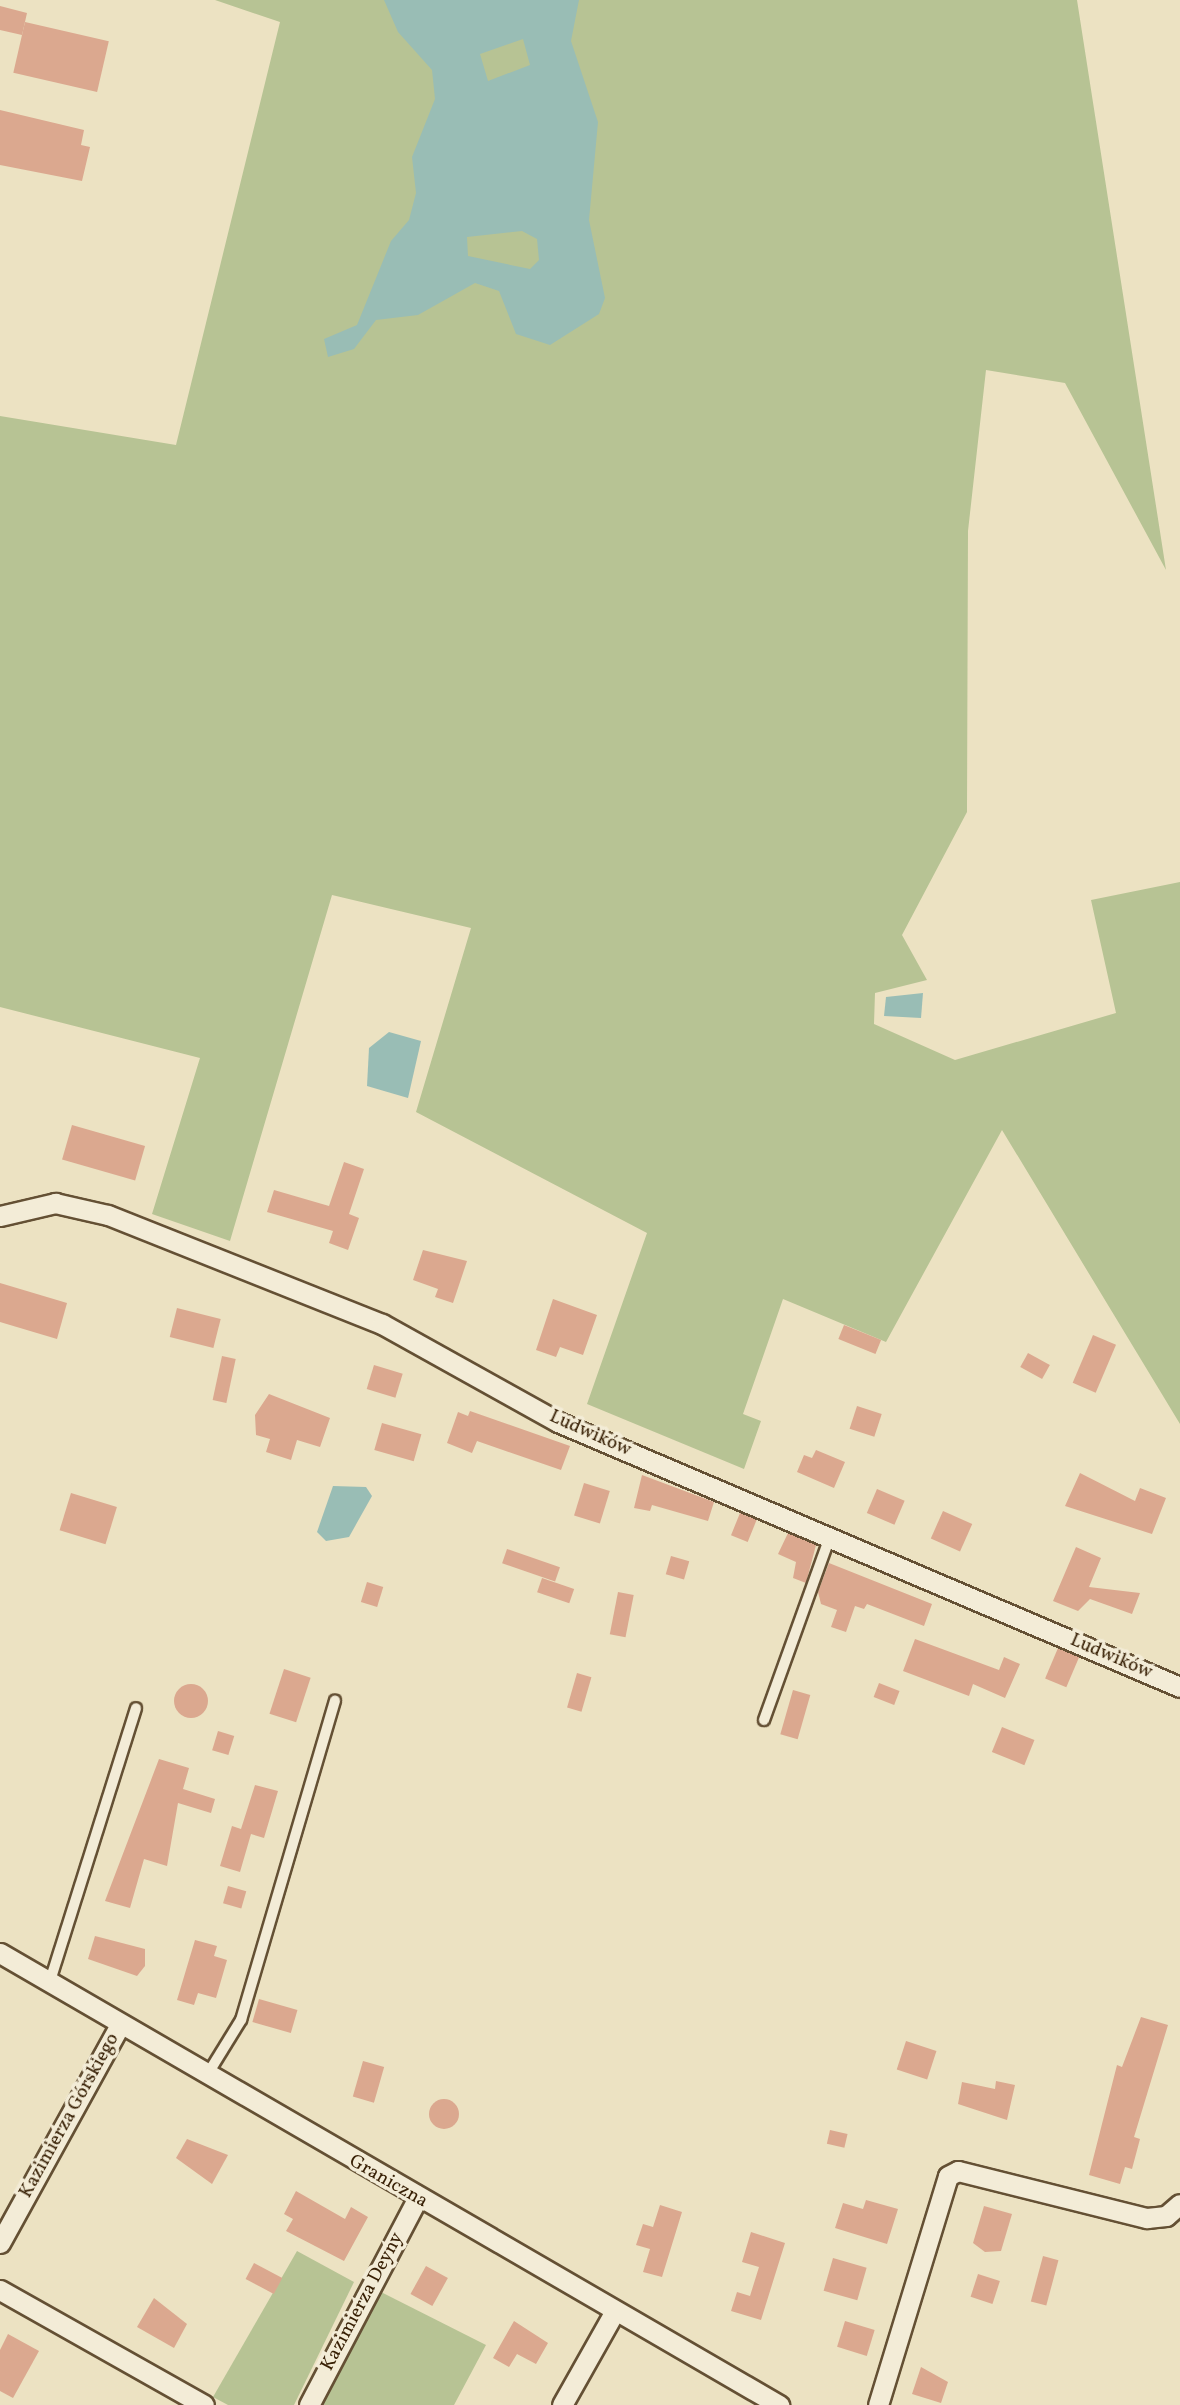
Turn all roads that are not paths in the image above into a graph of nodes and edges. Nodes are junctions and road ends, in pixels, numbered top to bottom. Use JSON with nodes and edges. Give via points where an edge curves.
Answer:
{"nodes":[{"id":1,"x":0,"y":1216,"type":"edge"},
{"id":2,"x":830,"y":1537,"type":"junction"},
{"id":3,"x":1180,"y":1686,"type":"edge"},
{"id":4,"x":335,"y":1701,"type":"dead end"},
{"id":5,"x":136,"y":1708,"type":"dead end"},
{"id":6,"x":764,"y":1720,"type":"dead end"},
{"id":7,"x":0,"y":1953,"type":"edge"},
{"id":8,"x":50,"y":1980,"type":"junction"},
{"id":9,"x":120,"y":2025,"type":"junction"},
{"id":10,"x":207,"y":2076,"type":"junction"},
{"id":11,"x":417,"y":2199,"type":"junction"},
{"id":12,"x":1180,"y":2204,"type":"edge"},
{"id":13,"x":0,"y":2244,"type":"edge"},
{"id":14,"x":0,"y":2290,"type":"edge"},
{"id":15,"x":615,"y":2311,"type":"junction"},
{"id":16,"x":204,"y":2405,"type":"edge"},
{"id":17,"x":309,"y":2405,"type":"edge"},
{"id":18,"x":562,"y":2405,"type":"edge"},
{"id":19,"x":779,"y":2405,"type":"edge"},
{"id":20,"x":878,"y":2405,"type":"edge"}],
"edges":[{"from":1,"to":2,"type":"street","name":"Ludwików","via":[[55,1203],[108,1215],[382,1324],[558,1422]]},
{"from":2,"to":3,"type":"street","name":"Ludwików"},
{"from":2,"to":6,"type":"lane"},
{"from":4,"to":10,"type":"lane","via":[[241,2020]]},
{"from":5,"to":8,"type":"lane"},
{"from":7,"to":8,"type":"street","name":"Graniczna"},
{"from":8,"to":9,"type":"street","name":"Graniczna"},
{"from":9,"to":10,"type":"street","name":"Graniczna"},
{"from":9,"to":13,"type":"street","name":"Kazimierza Górskiego"},
{"from":10,"to":11,"type":"street","name":"Graniczna"},
{"from":11,"to":15,"type":"street","name":"Graniczna"},
{"from":11,"to":17,"type":"street","name":"Kazimierza Deyny"},
{"from":12,"to":20,"type":"street","via":[[1166,2216],[1147,2218],[958,2171],[948,2176]]},
{"from":14,"to":16,"type":"street"},
{"from":15,"to":18,"type":"street"},
{"from":15,"to":19,"type":"street","name":"Graniczna"}]}
